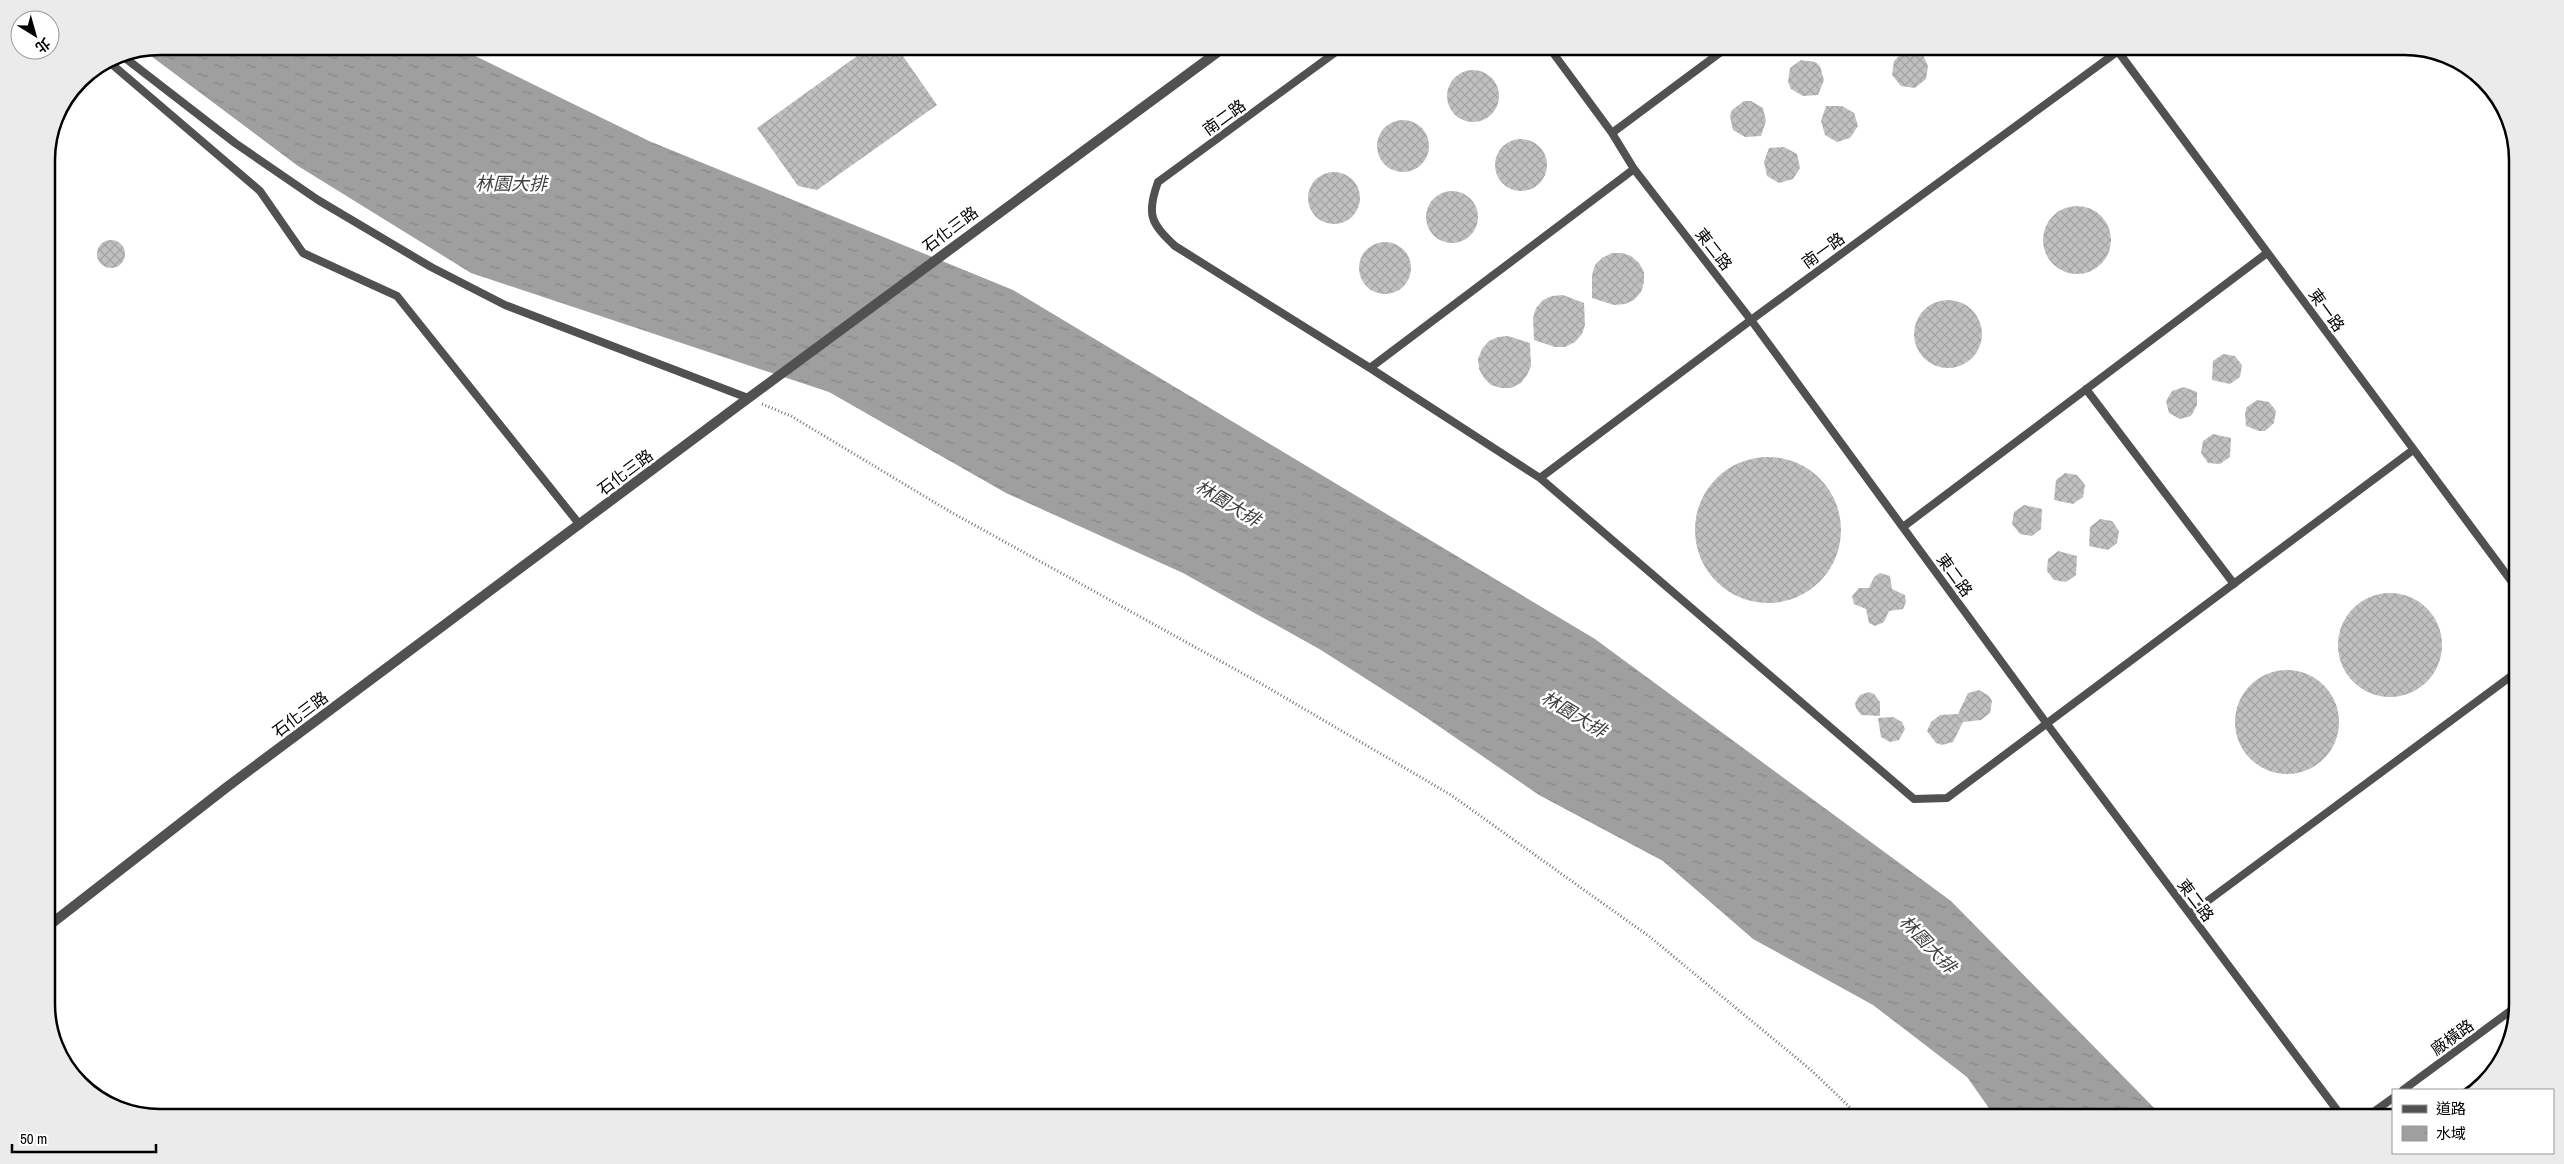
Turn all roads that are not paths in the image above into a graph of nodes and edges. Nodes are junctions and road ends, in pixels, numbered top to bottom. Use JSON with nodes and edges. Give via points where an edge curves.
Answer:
{"nodes":[{"id":1,"x":1214,"y":55,"type":"edge"},
{"id":2,"x":1332,"y":55,"type":"edge"},
{"id":3,"x":1555,"y":55,"type":"edge"},
{"id":4,"x":1717,"y":55,"type":"edge"},
{"id":5,"x":2108,"y":55,"type":"edge"},
{"id":6,"x":2120,"y":55,"type":"edge"},
{"id":7,"x":128,"y":61,"type":"edge"},
{"id":8,"x":114,"y":66,"type":"edge"},
{"id":9,"x":1612,"y":133,"type":"junction"},
{"id":10,"x":1634,"y":168,"type":"junction"},
{"id":11,"x":2267,"y":253,"type":"junction"},
{"id":12,"x":1750,"y":320,"type":"junction"},
{"id":13,"x":1370,"y":368,"type":"junction"},
{"id":14,"x":2086,"y":389,"type":"junction"},
{"id":15,"x":748,"y":398,"type":"junction"},
{"id":16,"x":2413,"y":450,"type":"junction"},
{"id":17,"x":1540,"y":478,"type":"junction"},
{"id":18,"x":580,"y":525,"type":"junction"},
{"id":19,"x":1903,"y":527,"type":"junction"},
{"id":20,"x":2509,"y":578,"type":"edge"},
{"id":21,"x":2234,"y":584,"type":"junction"},
{"id":22,"x":2509,"y":678,"type":"edge"},
{"id":23,"x":2047,"y":724,"type":"junction"},
{"id":24,"x":2190,"y":914,"type":"junction"},
{"id":25,"x":55,"y":920,"type":"edge"},
{"id":26,"x":2508,"y":1012,"type":"edge"},
{"id":27,"x":2404,"y":1089,"type":"edge"},
{"id":28,"x":2392,"y":1099,"type":"edge"},
{"id":29,"x":2336,"y":1109,"type":"edge"},
{"id":30,"x":2378,"y":1109,"type":"edge"}],
"edges":[{"from":1,"to":15,"type":"street","name":"石化三路"},
{"from":2,"to":13,"type":"lane","name":"南二路","via":[[1158,182],[1150,203],[1156,228],[1175,246]]},
{"from":3,"to":9,"type":"lane","name":"東二路"},
{"from":4,"to":9,"type":"lane"},
{"from":5,"to":12,"type":"lane","name":"南一路"},
{"from":6,"to":11,"type":"lane","name":"東一路"},
{"from":7,"to":15,"type":"lane","via":[[235,144],[318,200],[431,267],[505,305]]},
{"from":8,"to":18,"type":"lane","via":[[260,191],[303,253],[397,296]]},
{"from":9,"to":10,"type":"lane","name":"東二路"},
{"from":10,"to":12,"type":"lane","name":"東二路"},
{"from":10,"to":13,"type":"lane"},
{"from":11,"to":14,"type":"lane"},
{"from":11,"to":16,"type":"lane","name":"東一路"},
{"from":12,"to":17,"type":"lane","name":"南一路"},
{"from":12,"to":19,"type":"lane","name":"東二路"},
{"from":13,"to":17,"type":"lane"},
{"from":14,"to":19,"type":"lane"},
{"from":14,"to":21,"type":"lane"},
{"from":15,"to":18,"type":"street","name":"石化三路"},
{"from":16,"to":20,"type":"lane","name":"東一路"},
{"from":16,"to":21,"type":"lane"},
{"from":17,"to":23,"type":"lane","via":[[1914,798],[1947,798]]},
{"from":18,"to":25,"type":"street","name":"石化三路","via":[[242,776]]},
{"from":19,"to":23,"type":"lane","name":"東二路"},
{"from":21,"to":23,"type":"lane"},
{"from":22,"to":24,"type":"lane"},
{"from":23,"to":24,"type":"lane","name":"東二路"},
{"from":24,"to":29,"type":"lane","name":"東二路"},
{"from":26,"to":27,"type":"lane","name":"廠橫路"},
{"from":28,"to":30,"type":"lane"}]}
